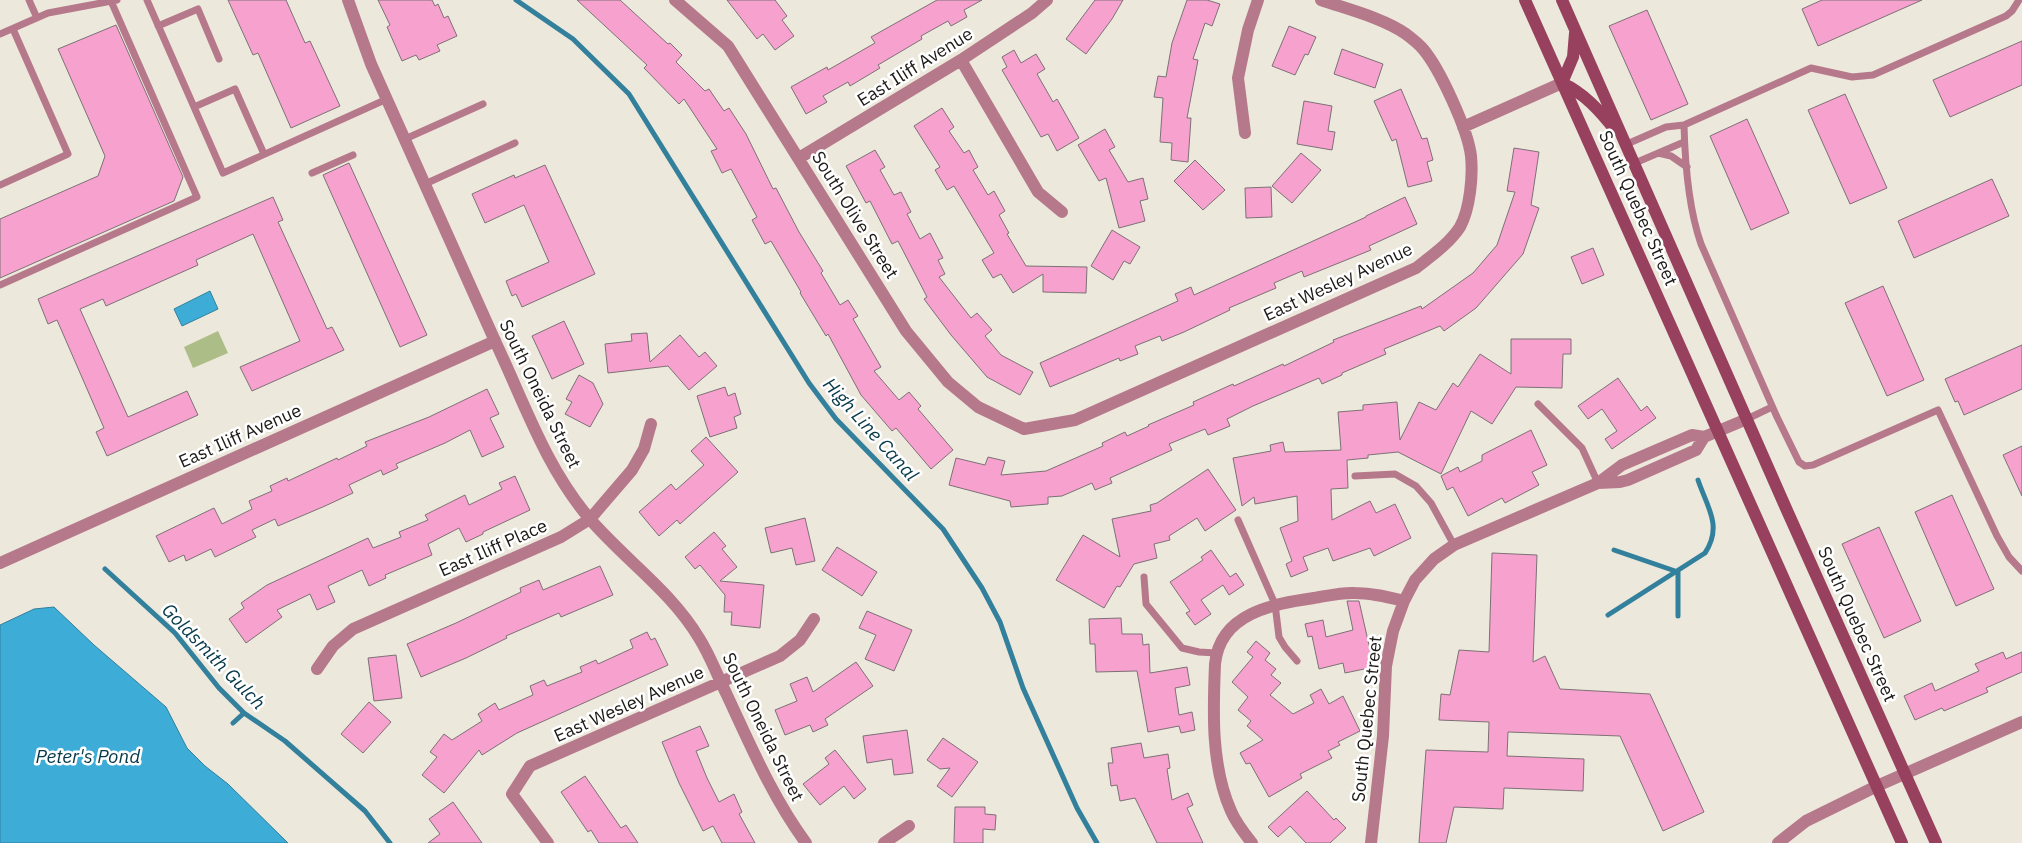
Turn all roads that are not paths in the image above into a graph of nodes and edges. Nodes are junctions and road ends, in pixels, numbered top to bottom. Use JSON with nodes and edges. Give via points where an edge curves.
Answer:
{"nodes":[{"id":1,"x":30,"y":0,"type":"edge"},
{"id":2,"x":114,"y":0,"type":"edge"},
{"id":3,"x":147,"y":0,"type":"edge"},
{"id":4,"x":348,"y":0,"type":"edge"},
{"id":5,"x":674,"y":0,"type":"edge"},
{"id":6,"x":1047,"y":0,"type":"edge"},
{"id":7,"x":1258,"y":0,"type":"edge"},
{"id":8,"x":1321,"y":0,"type":"edge"},
{"id":9,"x":1525,"y":0,"type":"edge"},
{"id":10,"x":1562,"y":0,"type":"edge"},
{"id":11,"x":2019,"y":0,"type":"edge"},
{"id":12,"x":37,"y":18,"type":"junction"},
{"id":13,"x":1574,"y":25,"type":"junction"},
{"id":14,"x":158,"y":26,"type":"junction"},
{"id":15,"x":13,"y":29,"type":"junction"},
{"id":16,"x":0,"y":34,"type":"edge"},
{"id":17,"x":219,"y":58,"type":"dead end"},
{"id":18,"x":961,"y":60,"type":"junction"},
{"id":19,"x":1562,"y":83,"type":"junction"},
{"id":20,"x":387,"y":99,"type":"junction"},
{"id":21,"x":483,"y":104,"type":"dead end"},
{"id":22,"x":194,"y":107,"type":"junction"},
{"id":23,"x":1684,"y":125,"type":"junction"},
{"id":24,"x":1463,"y":127,"type":"junction"},
{"id":25,"x":1245,"y":133,"type":"dead end"},
{"id":26,"x":405,"y":139,"type":"junction"},
{"id":27,"x":1684,"y":142,"type":"junction"},
{"id":28,"x":515,"y":143,"type":"dead end"},
{"id":29,"x":1626,"y":144,"type":"junction"},
{"id":30,"x":1658,"y":153,"type":"junction"},
{"id":31,"x":264,"y":154,"type":"junction"},
{"id":32,"x":354,"y":155,"type":"dead end"},
{"id":33,"x":799,"y":158,"type":"junction"},
{"id":34,"x":1635,"y":164,"type":"junction"},
{"id":35,"x":1687,"y":167,"type":"junction"},
{"id":36,"x":312,"y":173,"type":"dead end"},
{"id":37,"x":425,"y":184,"type":"junction"},
{"id":38,"x":0,"y":185,"type":"edge"},
{"id":39,"x":1062,"y":212,"type":"dead end"},
{"id":40,"x":0,"y":285,"type":"edge"},
{"id":41,"x":495,"y":341,"type":"junction"},
{"id":42,"x":1538,"y":404,"type":"dead end"},
{"id":43,"x":1772,"y":406,"type":"junction"},
{"id":44,"x":1747,"y":419,"type":"junction"},
{"id":45,"x":651,"y":424,"type":"dead end"},
{"id":46,"x":1024,"y":429,"type":"joint"},
{"id":47,"x":1718,"y":431,"type":"junction"},
{"id":48,"x":1355,"y":476,"type":"dead end"},
{"id":49,"x":1598,"y":482,"type":"junction"},
{"id":50,"x":590,"y":519,"type":"junction"},
{"id":51,"x":1238,"y":520,"type":"dead end"},
{"id":52,"x":1454,"y":545,"type":"junction"},
{"id":53,"x":0,"y":563,"type":"edge"},
{"id":54,"x":2022,"y":571,"type":"edge"},
{"id":55,"x":1144,"y":577,"type":"dead end"},
{"id":56,"x":1404,"y":601,"type":"junction"},
{"id":57,"x":1275,"y":604,"type":"junction"},
{"id":58,"x":814,"y":619,"type":"dead end"},
{"id":59,"x":1216,"y":653,"type":"junction"},
{"id":60,"x":1297,"y":661,"type":"dead end"},
{"id":61,"x":317,"y":669,"type":"dead end"},
{"id":62,"x":721,"y":683,"type":"junction"},
{"id":63,"x":2022,"y":722,"type":"edge"},
{"id":64,"x":1904,"y":774,"type":"junction"},
{"id":65,"x":1877,"y":786,"type":"junction"},
{"id":66,"x":909,"y":826,"type":"dead end"},
{"id":67,"x":548,"y":843,"type":"edge"},
{"id":68,"x":806,"y":843,"type":"edge"},
{"id":69,"x":884,"y":843,"type":"edge"},
{"id":70,"x":1252,"y":843,"type":"edge"},
{"id":71,"x":1371,"y":843,"type":"edge"},
{"id":72,"x":1778,"y":843,"type":"edge"},
{"id":73,"x":1902,"y":843,"type":"edge"},
{"id":74,"x":1936,"y":843,"type":"edge"}],
"edges":[{"from":1,"to":12,"type":"lane"},
{"from":2,"to":12,"type":"lane","via":[[61,9]]},
{"from":2,"to":40,"type":"lane","via":[[197,197]]},
{"from":3,"to":14,"type":"lane"},
{"from":4,"to":20,"type":"street","name":"South Oneida Street","via":[[363,45]]},
{"from":5,"to":33,"type":"street","name":"South Olive Street","via":[[728,46]]},
{"from":6,"to":18,"type":"street","name":"East Iliff Avenue","via":[[1032,14]]},
{"from":7,"to":25,"type":"street","via":[[1238,78]]},
{"from":8,"to":24,"type":"street","name":"East Wesley Avenue","via":[[1405,33],[1423,49],[1437,70]]},
{"from":9,"to":19,"type":"main road","name":"South Quebec Street"},
{"from":10,"to":13,"type":"main road","name":"South Quebec Street"},
{"from":11,"to":23,"type":"lane","via":[[2006,16],[1873,75],[1852,77],[1812,68]]},
{"from":12,"to":15,"type":"lane"},
{"from":13,"to":19,"type":"main road","via":[[1575,47]]},
{"from":13,"to":29,"type":"main road","name":"South Quebec Street"},
{"from":14,"to":17,"type":"lane","via":[[198,9]]},
{"from":14,"to":22,"type":"lane"},
{"from":15,"to":16,"type":"lane"},
{"from":15,"to":38,"type":"lane","via":[[68,154]]},
{"from":18,"to":33,"type":"street","name":"East Iliff Avenue"},
{"from":18,"to":39,"type":"street","via":[[1038,192]]},
{"from":19,"to":24,"type":"street"},
{"from":19,"to":29,"type":"main road","via":[[1591,103]]},
{"from":19,"to":47,"type":"main road","name":"South Quebec Street"},
{"from":20,"to":26,"type":"street","name":"South Oneida Street"},
{"from":20,"to":31,"type":"lane"},
{"from":21,"to":26,"type":"lane"},
{"from":22,"to":31,"type":"lane","via":[[235,89]]},
{"from":22,"to":31,"type":"lane","via":[[223,173]]},
{"from":23,"to":27,"type":"lane"},
{"from":23,"to":29,"type":"lane","via":[[1660,129]]},
{"from":24,"to":46,"type":"street","name":"East Wesley Avenue","via":[[1471,156],[1470,191],[1460,226],[1443,247],[1416,268],[1075,420]]},
{"from":26,"to":37,"type":"street","name":"South Oneida Street"},
{"from":27,"to":30,"type":"lane"},
{"from":27,"to":35,"type":"lane"},
{"from":28,"to":37,"type":"lane"},
{"from":29,"to":34,"type":"main road","name":"South Quebec Street"},
{"from":30,"to":34,"type":"lane"},
{"from":30,"to":35,"type":"lane","via":[[1671,156]]},
{"from":32,"to":36,"type":"lane"},
{"from":33,"to":46,"type":"street","name":"South Olive Street","via":[[924,354],[948,382],[978,407]]},
{"from":34,"to":44,"type":"main road","name":"South Quebec Street"},
{"from":35,"to":43,"type":"lane","via":[[1700,244]]},
{"from":37,"to":41,"type":"street","name":"South Oneida Street"},
{"from":41,"to":50,"type":"street","name":"South Oneida Street","via":[[550,462]]},
{"from":41,"to":53,"type":"street","name":"East Iliff Avenue"},
{"from":42,"to":49,"type":"lane","via":[[1582,448]]},
{"from":43,"to":44,"type":"lane"},
{"from":43,"to":54,"type":"lane","via":[[1794,455],[1802,464],[1809,466],[1938,410],[1997,536]]},
{"from":44,"to":47,"type":"street","name":"South Quebec Street"},
{"from":44,"to":64,"type":"main road","name":"South Quebec Street"},
{"from":45,"to":50,"type":"street","name":"East Iliff Place","via":[[644,449],[632,470]]},
{"from":47,"to":49,"type":"street","name":"South Quebec Street","via":[[1704,437],[1692,435],[1622,465]]},
{"from":47,"to":65,"type":"main road","name":"South Quebec Street"},
{"from":48,"to":52,"type":"lane","via":[[1395,474],[1416,486],[1431,503]]},
{"from":49,"to":52,"type":"street","name":"South Quebec Street"},
{"from":50,"to":61,"type":"street","name":"East Iliff Place","via":[[562,537],[354,629],[333,646]]},
{"from":50,"to":62,"type":"street","name":"South Oneida Street","via":[[678,608],[699,638]]},
{"from":51,"to":57,"type":"lane"},
{"from":52,"to":56,"type":"street","name":"South Quebec Street","via":[[1427,566]]},
{"from":55,"to":59,"type":"lane","via":[[1146,604],[1182,648]]},
{"from":56,"to":57,"type":"street","via":[[1353,592]]},
{"from":56,"to":71,"type":"street","name":"South Quebec Street","via":[[1393,631],[1386,666],[1383,736]]},
{"from":57,"to":59,"type":"street","via":[[1244,617],[1223,638]]},
{"from":57,"to":60,"type":"lane","via":[[1279,637]]},
{"from":58,"to":62,"type":"street","name":"East Wesley Avenue","via":[[800,640],[780,656]]},
{"from":59,"to":70,"type":"street","via":[[1217,760],[1222,789],[1231,813]]},
{"from":62,"to":67,"type":"street","name":"East Wesley Avenue","via":[[530,766],[512,794]]},
{"from":62,"to":68,"type":"street","name":"South Oneida Street","via":[[766,779]]},
{"from":63,"to":64,"type":"street"},
{"from":64,"to":65,"type":"street"},
{"from":64,"to":74,"type":"main road","name":"South Quebec Street"},
{"from":65,"to":72,"type":"street","via":[[1813,817]]},
{"from":65,"to":73,"type":"main road","name":"South Quebec Street"},
{"from":66,"to":69,"type":"street"}]}
